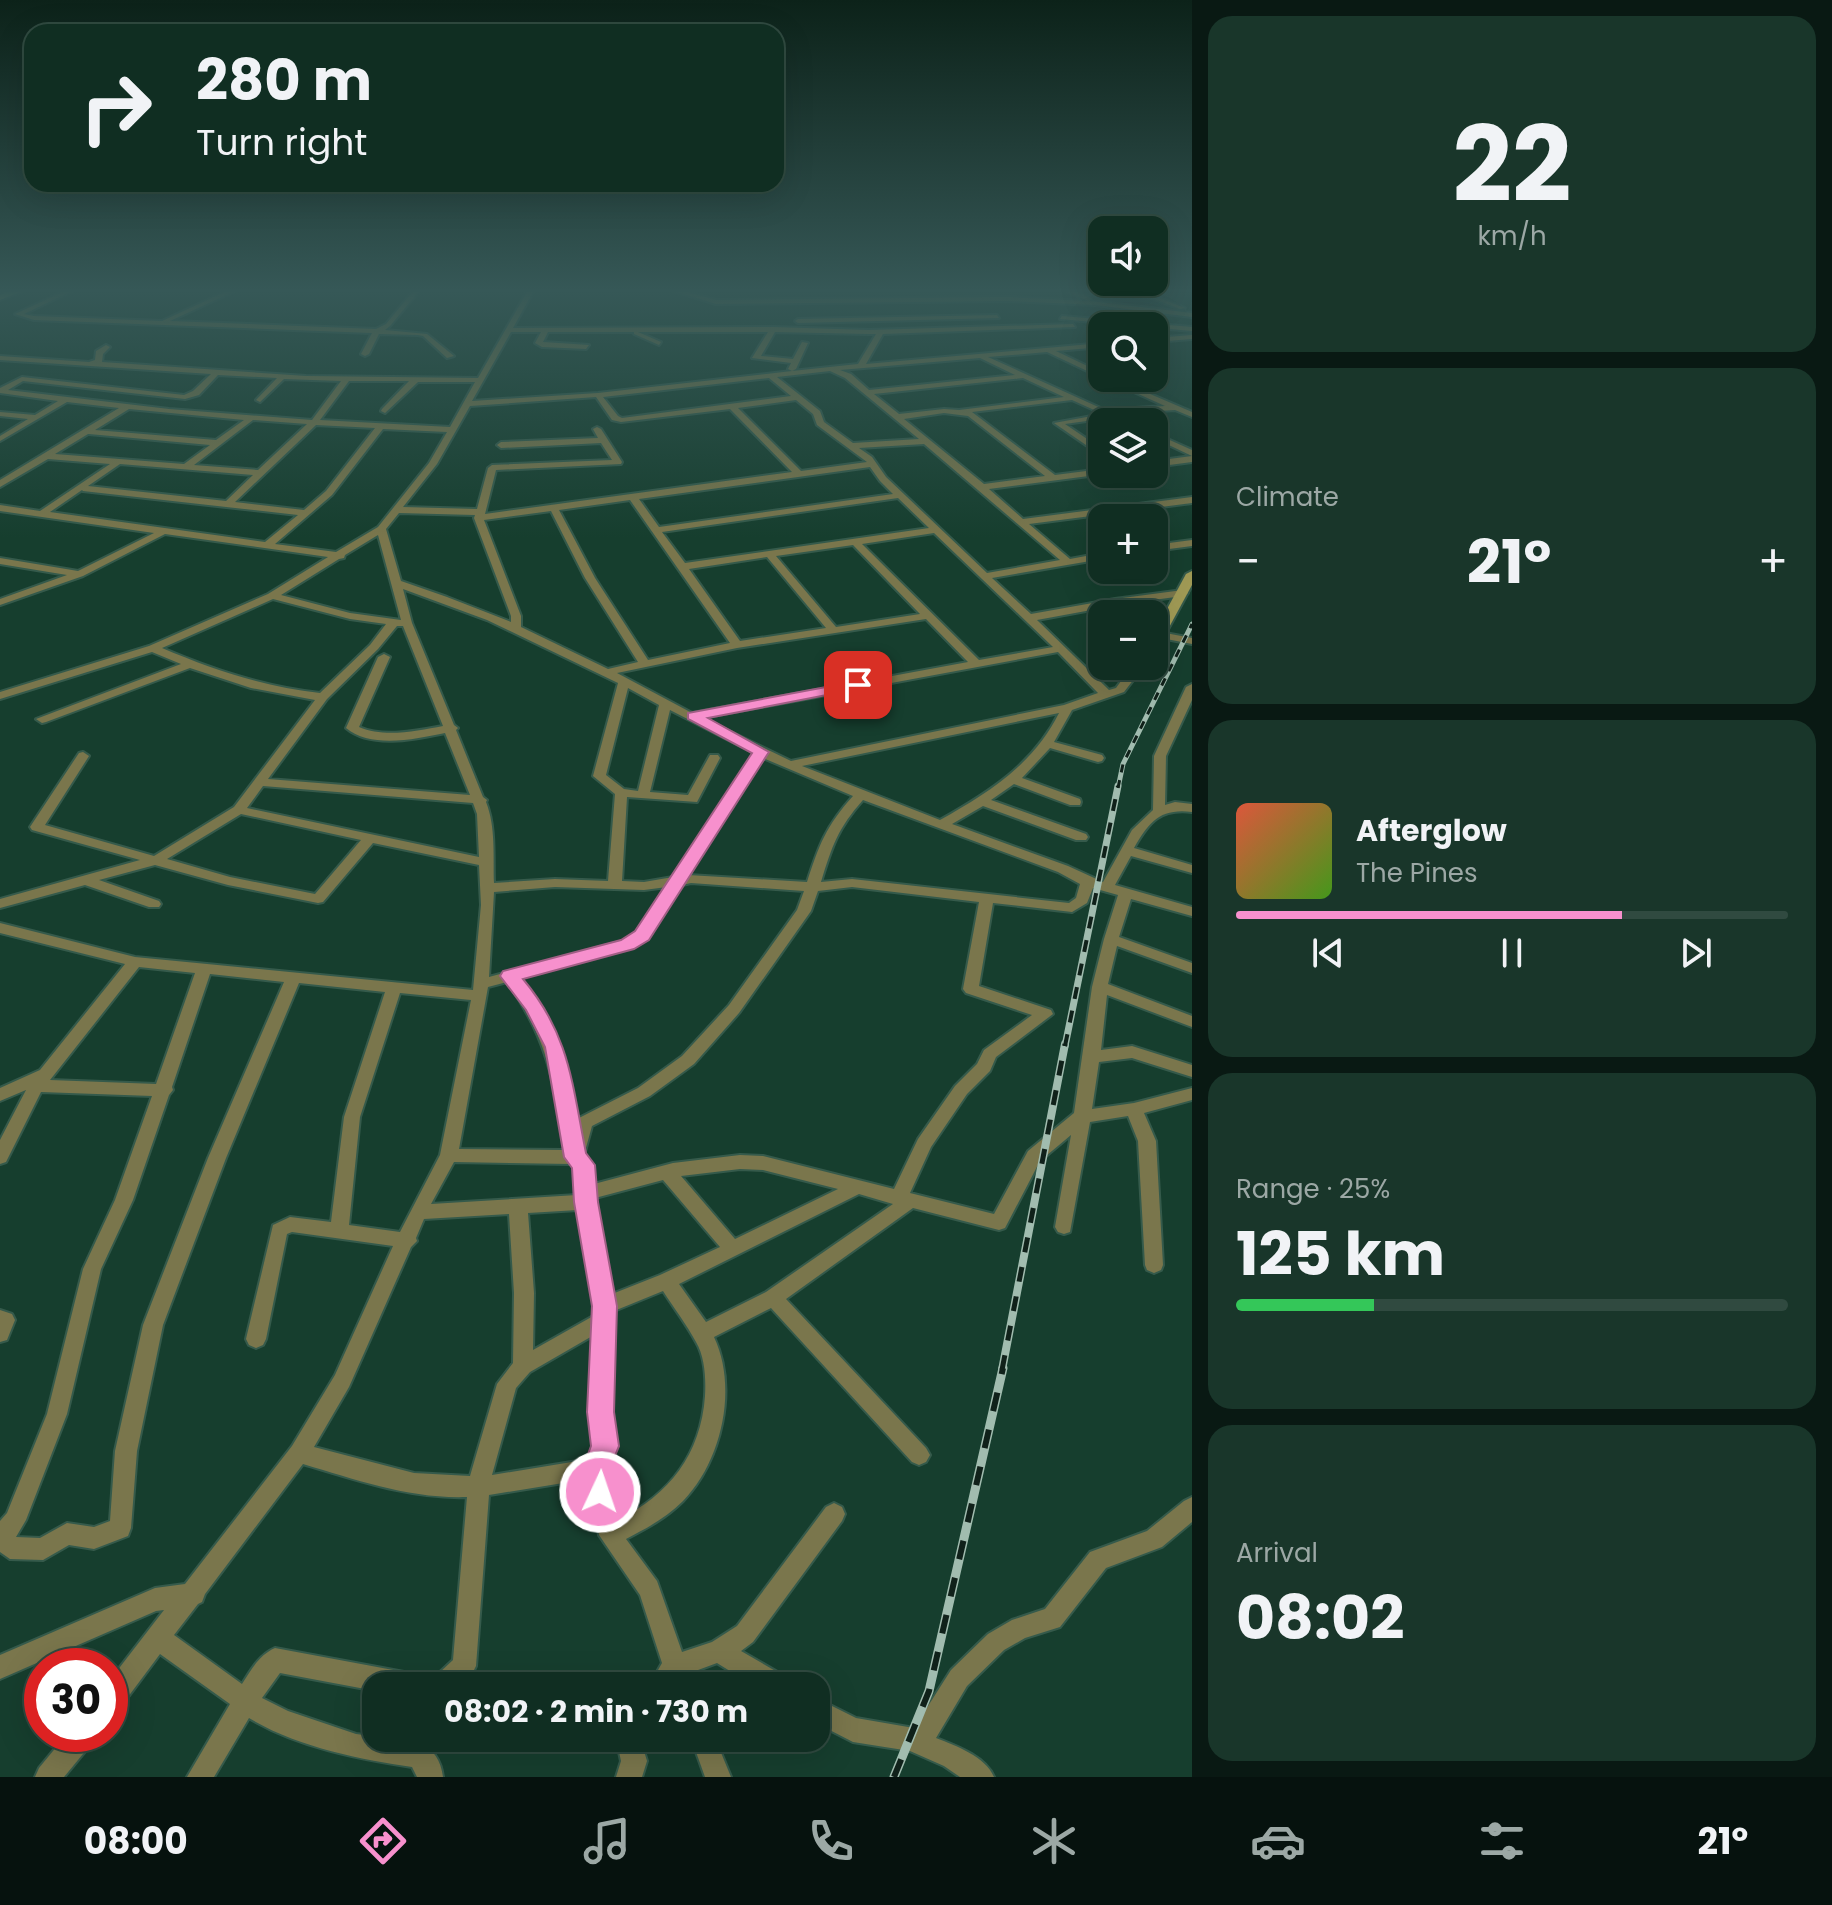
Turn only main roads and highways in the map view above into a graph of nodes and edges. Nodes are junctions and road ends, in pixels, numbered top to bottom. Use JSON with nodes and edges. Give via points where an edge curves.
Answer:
{"nodes":[{"id":1,"x":1192,"y":574,"type":"edge"},
{"id":2,"x":1168,"y":620,"type":"edge"}],
"edges":[{"from":1,"to":2,"type":"main road"}]}
